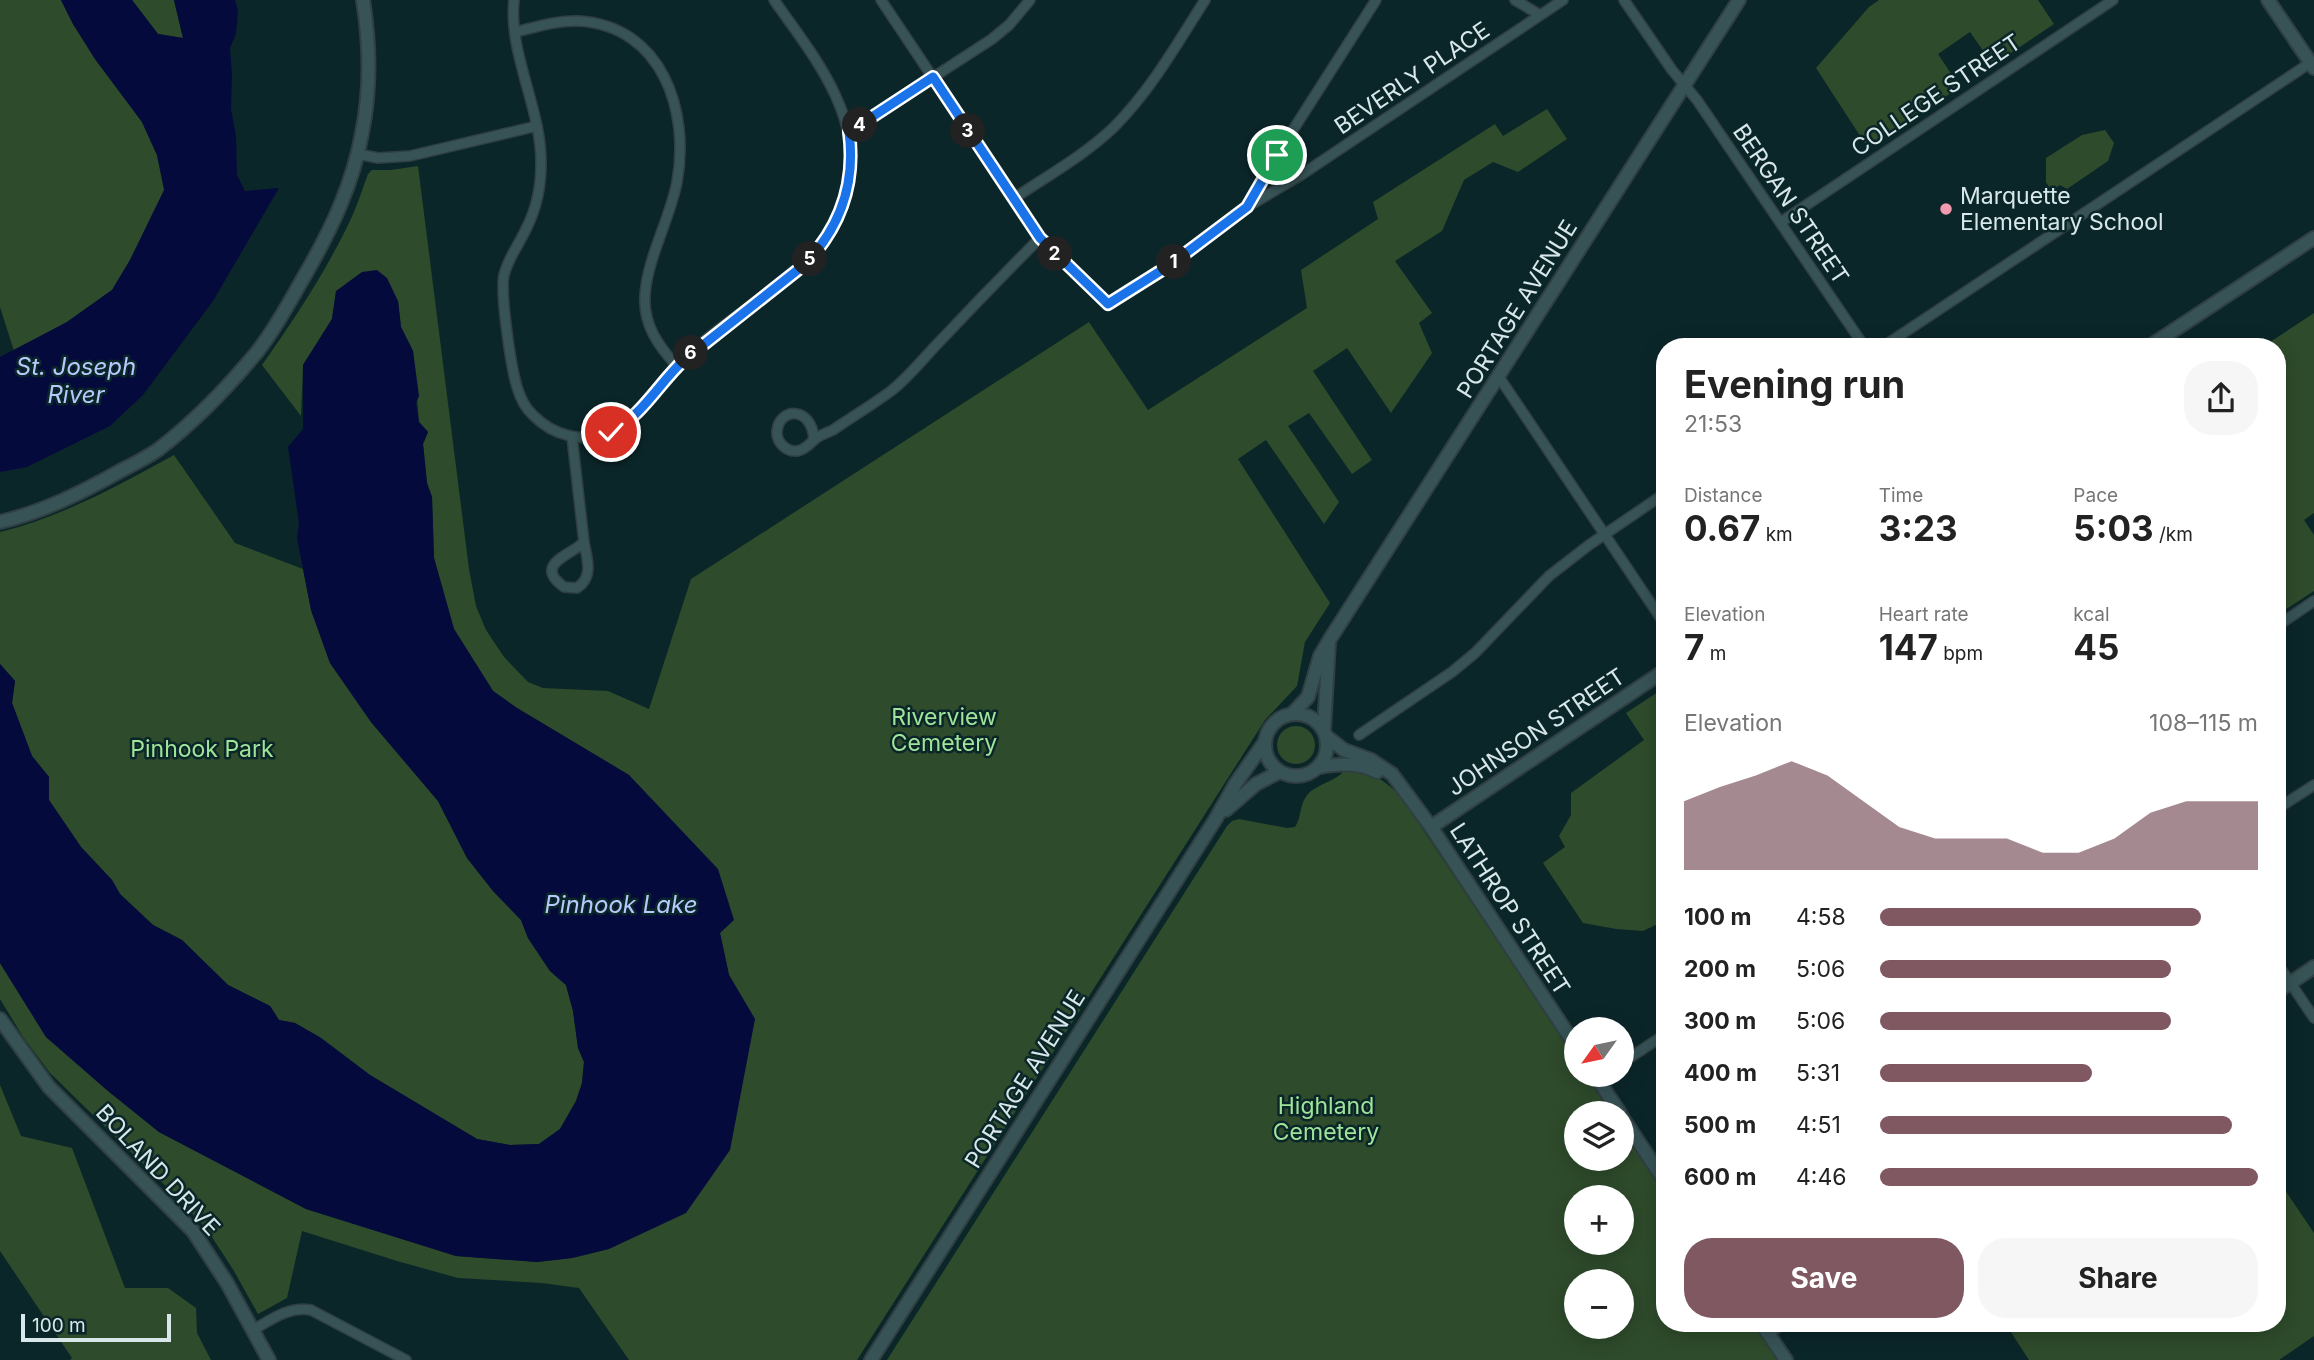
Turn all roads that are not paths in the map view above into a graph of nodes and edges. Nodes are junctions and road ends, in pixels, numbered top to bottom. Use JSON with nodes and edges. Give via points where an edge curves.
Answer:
{"nodes":[{"id":1,"x":363,"y":0,"type":"edge"},
{"id":2,"x":514,"y":0,"type":"edge"},
{"id":3,"x":774,"y":0,"type":"edge"},
{"id":4,"x":881,"y":0,"type":"edge"},
{"id":5,"x":1030,"y":0,"type":"edge"},
{"id":6,"x":1205,"y":0,"type":"edge"},
{"id":7,"x":1376,"y":0,"type":"edge"},
{"id":8,"x":1516,"y":0,"type":"edge"},
{"id":9,"x":1563,"y":0,"type":"edge"},
{"id":10,"x":1624,"y":0,"type":"edge"},
{"id":11,"x":1739,"y":0,"type":"edge"},
{"id":12,"x":2113,"y":0,"type":"edge"},
{"id":13,"x":2268,"y":0,"type":"edge"},
{"id":14,"x":1540,"y":15,"type":"junction"},
{"id":15,"x":515,"y":32,"type":"junction"},
{"id":16,"x":2313,"y":64,"type":"edge"},
{"id":17,"x":933,"y":77,"type":"junction"},
{"id":18,"x":1684,"y":85,"type":"junction"},
{"id":19,"x":537,"y":126,"type":"junction"},
{"id":20,"x":849,"y":132,"type":"junction"},
{"id":21,"x":358,"y":154,"type":"junction"},
{"id":22,"x":1013,"y":199,"type":"junction"},
{"id":23,"x":1247,"y":207,"type":"junction"},
{"id":24,"x":1781,"y":222,"type":"junction"},
{"id":25,"x":1040,"y":238,"type":"junction"},
{"id":26,"x":2314,"y":238,"type":"edge"},
{"id":27,"x":1859,"y":338,"type":"edge"},
{"id":28,"x":1896,"y":338,"type":"edge"},
{"id":29,"x":2162,"y":338,"type":"edge"},
{"id":30,"x":677,"y":366,"type":"junction"},
{"id":31,"x":1499,"y":377,"type":"junction"},
{"id":32,"x":572,"y":437,"type":"junction"},
{"id":33,"x":814,"y":439,"type":"junction"},
{"id":34,"x":1656,"y":499,"type":"edge"},
{"id":35,"x":0,"y":523,"type":"edge"},
{"id":36,"x":1605,"y":534,"type":"junction"},
{"id":37,"x":584,"y":542,"type":"junction"},
{"id":38,"x":2314,"y":601,"type":"edge"},
{"id":39,"x":1656,"y":611,"type":"edge"},
{"id":40,"x":2286,"y":620,"type":"edge"},
{"id":41,"x":1330,"y":639,"type":"junction"},
{"id":42,"x":1656,"y":676,"type":"edge"},
{"id":43,"x":1292,"y":714,"type":"junction"},
{"id":44,"x":1325,"y":733,"type":"junction"},
{"id":45,"x":1359,"y":735,"type":"dead end"},
{"id":46,"x":1264,"y":743,"type":"junction"},
{"id":47,"x":1319,"y":767,"type":"junction"},
{"id":48,"x":1279,"y":772,"type":"junction"},
{"id":49,"x":2314,"y":785,"type":"edge"},
{"id":50,"x":1407,"y":795,"type":"junction"},
{"id":51,"x":2286,"y":803,"type":"edge"},
{"id":52,"x":1215,"y":820,"type":"junction"},
{"id":53,"x":1431,"y":827,"type":"junction"},
{"id":54,"x":2314,"y":967,"type":"edge"},
{"id":55,"x":2286,"y":977,"type":"edge"},
{"id":56,"x":2290,"y":983,"type":"junction"},
{"id":57,"x":2286,"y":986,"type":"edge"},
{"id":58,"x":2314,"y":1018,"type":"edge"},
{"id":59,"x":0,"y":1020,"type":"edge"},
{"id":60,"x":1564,"y":1028,"type":"edge"},
{"id":61,"x":1656,"y":1040,"type":"edge"},
{"id":62,"x":1634,"y":1055,"type":"edge"},
{"id":63,"x":1634,"y":1135,"type":"edge"},
{"id":64,"x":1656,"y":1168,"type":"edge"},
{"id":65,"x":253,"y":1330,"type":"junction"},
{"id":66,"x":1767,"y":1332,"type":"edge"},
{"id":67,"x":269,"y":1360,"type":"edge"},
{"id":68,"x":406,"y":1360,"type":"edge"},
{"id":69,"x":871,"y":1360,"type":"edge"},
{"id":70,"x":1786,"y":1360,"type":"edge"}],
"edges":[{"from":1,"to":21,"type":"street","via":[[368,75]]},
{"from":2,"to":15,"type":"street"},
{"from":3,"to":20,"type":"street","via":[[830,85]]},
{"from":4,"to":17,"type":"street"},
{"from":5,"to":17,"type":"street","via":[[992,39]]},
{"from":6,"to":22,"type":"street","via":[[1149,86],[1115,125]]},
{"from":7,"to":23,"type":"street"},
{"from":8,"to":14,"type":"street"},
{"from":9,"to":14,"type":"street","name":"BEVERLY PLACE"},
{"from":10,"to":18,"type":"street","name":"BERGAN STREET"},
{"from":11,"to":18,"type":"street","name":"PORTAGE AVENUE"},
{"from":12,"to":24,"type":"street","name":"COLLEGE STREET"},
{"from":13,"to":16,"type":"street"},
{"from":14,"to":23,"type":"street","name":"BEVERLY PLACE"},
{"from":15,"to":19,"type":"street"},
{"from":15,"to":30,"type":"street","via":[[577,21],[607,27],[650,54],[666,79],[678,126],[679,170],[647,281],[645,304],[651,331]]},
{"from":16,"to":28,"type":"street"},
{"from":17,"to":20,"type":"street"},
{"from":17,"to":22,"type":"street"},
{"from":18,"to":24,"type":"street","name":"BERGAN STREET"},
{"from":18,"to":31,"type":"street","name":"PORTAGE AVENUE"},
{"from":19,"to":21,"type":"street","via":[[411,156]]},
{"from":19,"to":32,"type":"street","via":[[540,187],[528,225],[508,263],[503,297],[521,398],[545,426]]},
{"from":20,"to":30,"type":"street","via":[[851,164],[845,200],[829,235],[804,265]]},
{"from":21,"to":35,"type":"street","via":[[337,215],[282,314],[258,350],[212,401],[156,451],[56,504]]},
{"from":22,"to":25,"type":"street"},
{"from":23,"to":25,"type":"street","name":"BEVERLY PLACE","via":[[1108,304]]},
{"from":24,"to":27,"type":"street","name":"BERGAN STREET"},
{"from":25,"to":33,"type":"street","via":[[899,384]]},
{"from":26,"to":29,"type":"street"},
{"from":30,"to":32,"type":"street","via":[[623,426],[598,437]]},
{"from":31,"to":36,"type":"street"},
{"from":31,"to":41,"type":"street","name":"PORTAGE AVENUE"},
{"from":32,"to":37,"type":"street"},
{"from":33,"to":33,"type":"street","via":[[813,427],[802,415],[786,416],[777,430],[777,438],[789,450],[805,449]]},
{"from":34,"to":36,"type":"street"},
{"from":36,"to":39,"type":"street"},
{"from":36,"to":45,"type":"street","via":[[1549,576],[1467,659]]},
{"from":37,"to":37,"type":"street","via":[[553,566],[555,578],[564,587],[577,588],[587,579]]},
{"from":38,"to":40,"type":"street"},
{"from":41,"to":43,"type":"street","name":"PORTAGE AVENUE","via":[[1316,666],[1308,697]]},
{"from":41,"to":44,"type":"street","name":"PORTAGE AVENUE"},
{"from":42,"to":53,"type":"street","name":"JOHNSON STREET"},
{"from":43,"to":44,"type":"street","via":[[1306,716]]},
{"from":43,"to":46,"type":"street","via":[[1277,722]]},
{"from":44,"to":47,"type":"street","via":[[1327,752]]},
{"from":44,"to":50,"type":"street","name":"LATHROP STREET","via":[[1344,750],[1391,774]]},
{"from":46,"to":48,"type":"street","via":[[1265,753]]},
{"from":46,"to":52,"type":"street","name":"PORTAGE AVENUE"},
{"from":47,"to":48,"type":"street","via":[[1300,776]]},
{"from":47,"to":50,"type":"street","name":"LATHROP STREET","via":[[1343,764],[1372,769]]},
{"from":48,"to":52,"type":"street","name":"PORTAGE AVENUE","via":[[1256,784]]},
{"from":49,"to":51,"type":"street"},
{"from":50,"to":53,"type":"street","name":"LATHROP STREET"},
{"from":52,"to":69,"type":"street","name":"PORTAGE AVENUE"},
{"from":53,"to":60,"type":"street","name":"LATHROP STREET"},
{"from":54,"to":56,"type":"street"},
{"from":55,"to":56,"type":"street"},
{"from":56,"to":57,"type":"street"},
{"from":56,"to":58,"type":"street"},
{"from":59,"to":65,"type":"street","name":"BOLAND DRIVE","via":[[49,1087],[193,1231]]},
{"from":61,"to":62,"type":"street"},
{"from":63,"to":64,"type":"street"},
{"from":65,"to":67,"type":"street","name":"BOLAND DRIVE"},
{"from":65,"to":68,"type":"street","via":[[302,1308]]},
{"from":66,"to":70,"type":"street"}]}
